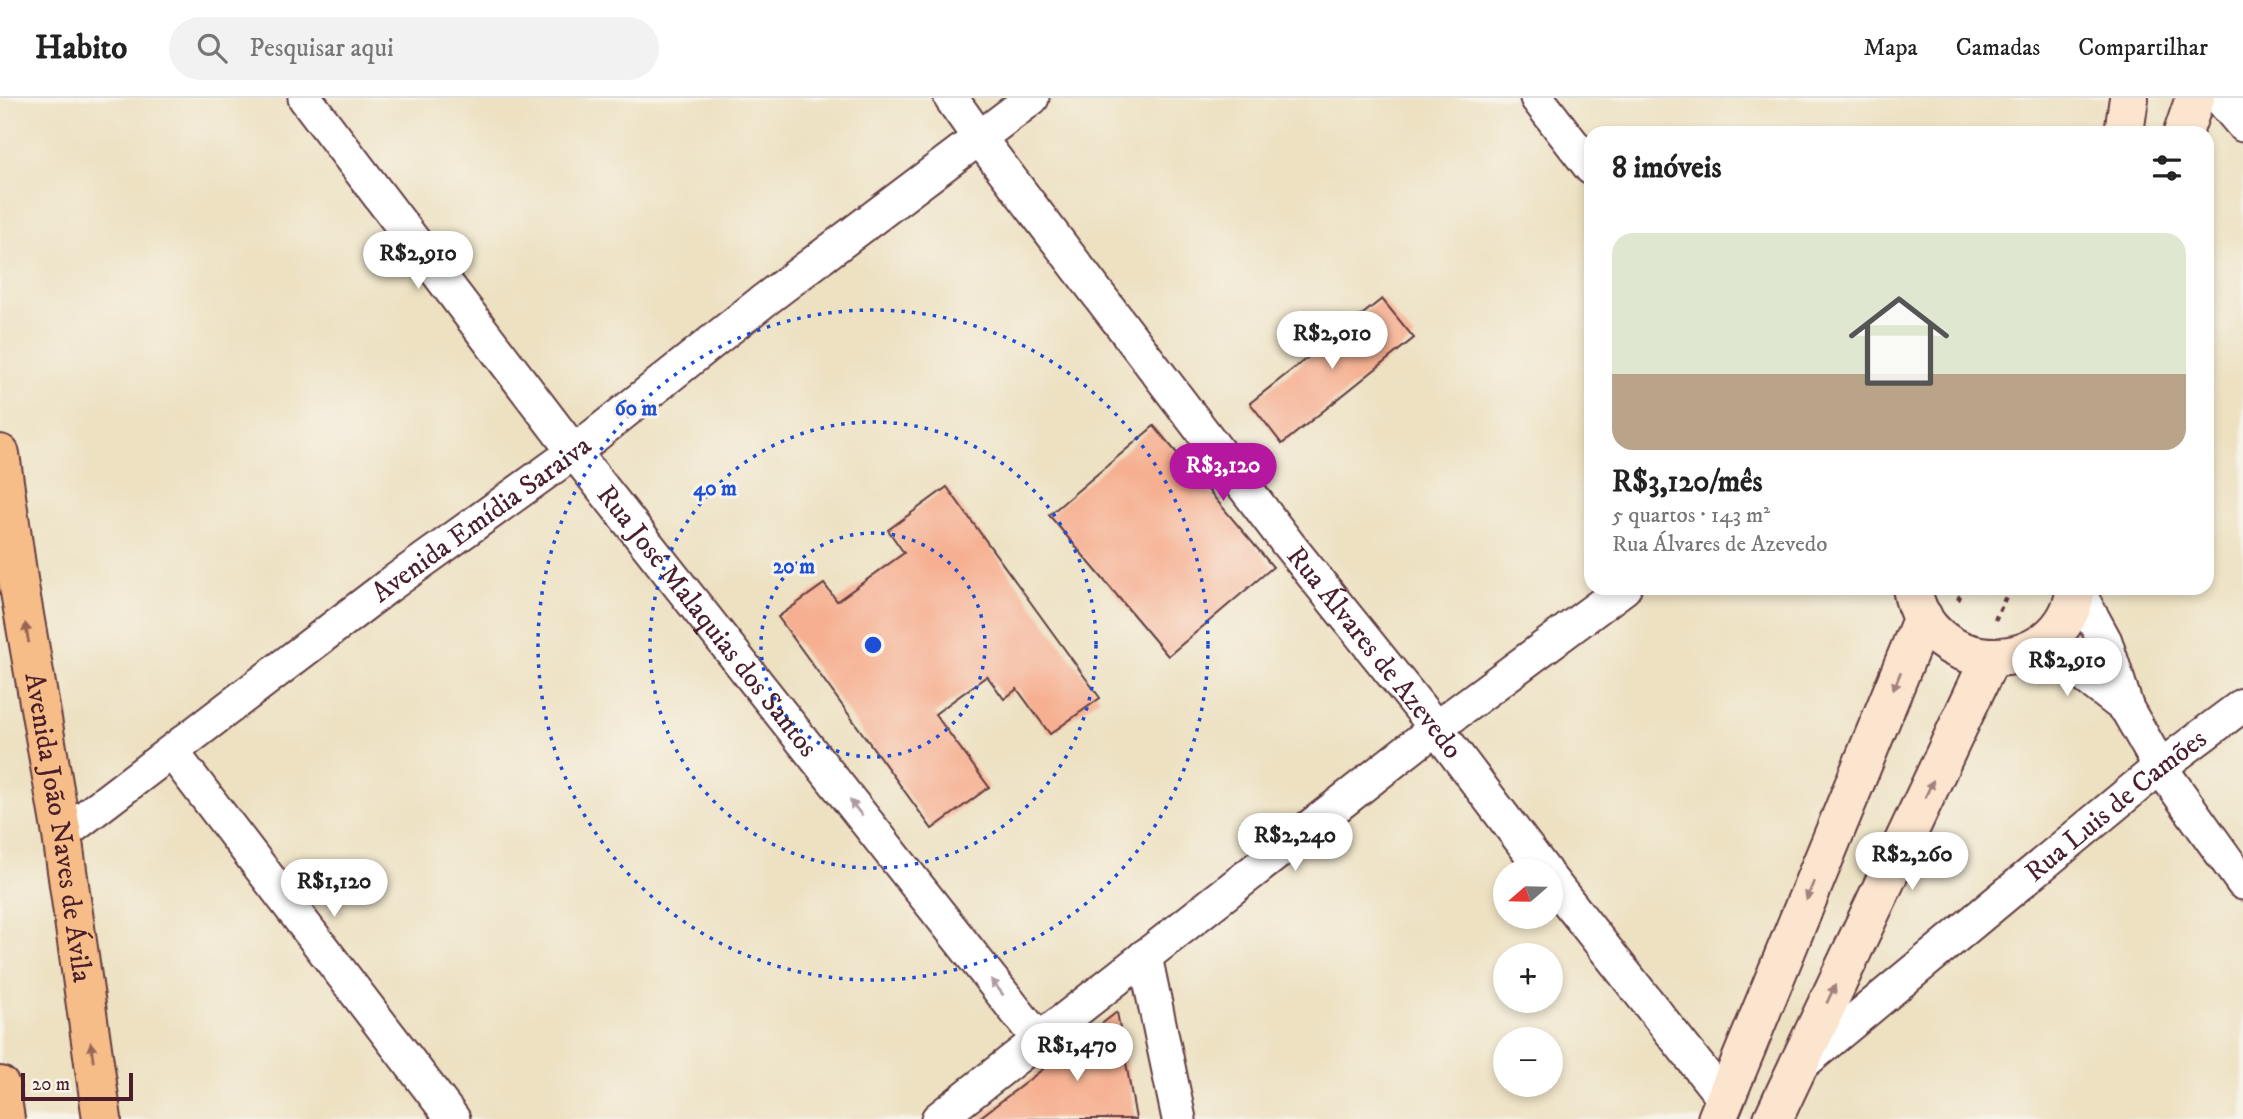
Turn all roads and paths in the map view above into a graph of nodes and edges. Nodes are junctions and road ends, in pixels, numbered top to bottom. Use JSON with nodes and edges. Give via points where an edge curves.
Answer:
{"nodes":[{"id":1,"x":305,"y":98,"type":"edge"},
{"id":2,"x":951,"y":98,"type":"edge"},
{"id":3,"x":1032,"y":98,"type":"edge"},
{"id":4,"x":1537,"y":98,"type":"edge"},
{"id":5,"x":2129,"y":98,"type":"edge"},
{"id":6,"x":2195,"y":98,"type":"edge"},
{"id":7,"x":2220,"y":98,"type":"edge"},
{"id":8,"x":2243,"y":125,"type":"edge"},
{"id":9,"x":2125,"y":126,"type":"edge"},
{"id":10,"x":2185,"y":126,"type":"edge"},
{"id":11,"x":980,"y":139,"type":"junction"},
{"id":12,"x":1584,"y":159,"type":"edge"},
{"id":13,"x":574,"y":452,"type":"junction"},
{"id":14,"x":0,"y":454,"type":"edge"},
{"id":15,"x":1615,"y":595,"type":"edge"},
{"id":16,"x":2075,"y":595,"type":"edge"},
{"id":17,"x":2080,"y":595,"type":"edge"},
{"id":18,"x":1917,"y":603,"type":"edge"},
{"id":19,"x":2042,"y":643,"type":"junction"},
{"id":20,"x":1990,"y":659,"type":"junction"},
{"id":21,"x":2243,"y":705,"type":"edge"},
{"id":22,"x":2127,"y":709,"type":"junction"},
{"id":23,"x":1436,"y":729,"type":"junction"},
{"id":24,"x":172,"y":752,"type":"junction"},
{"id":25,"x":2160,"y":767,"type":"junction"},
{"id":26,"x":62,"y":835,"type":"junction"},
{"id":27,"x":1535,"y":859,"type":"edge"},
{"id":28,"x":2243,"y":883,"type":"edge"},
{"id":29,"x":1563,"y":897,"type":"edge"},
{"id":30,"x":1145,"y":956,"type":"junction"},
{"id":31,"x":1040,"y":1040,"type":"junction"},
{"id":32,"x":0,"y":1086,"type":"edge"},
{"id":33,"x":1787,"y":1102,"type":"edge"},
{"id":34,"x":1721,"y":1110,"type":"edge"},
{"id":35,"x":5,"y":1119,"type":"edge"},
{"id":36,"x":102,"y":1119,"type":"edge"},
{"id":37,"x":453,"y":1119,"type":"edge"},
{"id":38,"x":938,"y":1119,"type":"edge"},
{"id":39,"x":1179,"y":1119,"type":"edge"}],
"edges":[{"from":1,"to":13,"type":"street","name":"Rua José Malaquias dos Santos"},
{"from":2,"to":11,"type":"street","name":"Rua Álvares de Azevedo"},
{"from":3,"to":11,"type":"street","name":"Avenida Emídia Saraiva"},
{"from":4,"to":12,"type":"street"},
{"from":5,"to":9,"type":"main road"},
{"from":6,"to":10,"type":"main road"},
{"from":7,"to":8,"type":"street"},
{"from":11,"to":13,"type":"street","name":"Avenida Emídia Saraiva","via":[[762,302]]},
{"from":11,"to":23,"type":"street","name":"Rua Álvares de Azevedo","via":[[1288,544]]},
{"from":13,"to":24,"type":"street","name":"Avenida Emídia Saraiva","via":[[388,586]]},
{"from":31,"to":13,"type":"street","name":"Rua José Malaquias dos Santos","one_way":true},
{"from":26,"to":14,"type":"main road","name":"Avenida João Naves de Ávila","one_way":true},
{"from":15,"to":23,"type":"street"},
{"from":16,"to":19,"type":"main road","via":[[2061,625]]},
{"from":17,"to":22,"type":"street","via":[[2105,641]]},
{"from":18,"to":20,"type":"main road","via":[[1940,638],[1964,653]]},
{"from":18,"to":34,"type":"main road","one_way":true},
{"from":19,"to":20,"type":"main road","via":[[2017,656]]},
{"from":19,"to":22,"type":"street"},
{"from":33,"to":20,"type":"main road","one_way":true},
{"from":21,"to":25,"type":"street","name":"Rua Luis de Camões"},
{"from":22,"to":25,"type":"street"},
{"from":23,"to":27,"type":"street","name":"Rua Álvares de Azevedo"},
{"from":23,"to":30,"type":"street"},
{"from":24,"to":26,"type":"street","name":"Avenida Emídia Saraiva"},
{"from":24,"to":37,"type":"street"},
{"from":25,"to":28,"type":"street"},
{"from":25,"to":33,"type":"street","name":"Rua Luis de Camões"},
{"from":36,"to":26,"type":"main road","name":"Avenida João Naves de Ávila","one_way":true},
{"from":29,"to":34,"type":"street"},
{"from":30,"to":31,"type":"street"},
{"from":30,"to":39,"type":"street"},
{"from":31,"to":38,"type":"street"},
{"from":32,"to":35,"type":"main road"}]}
